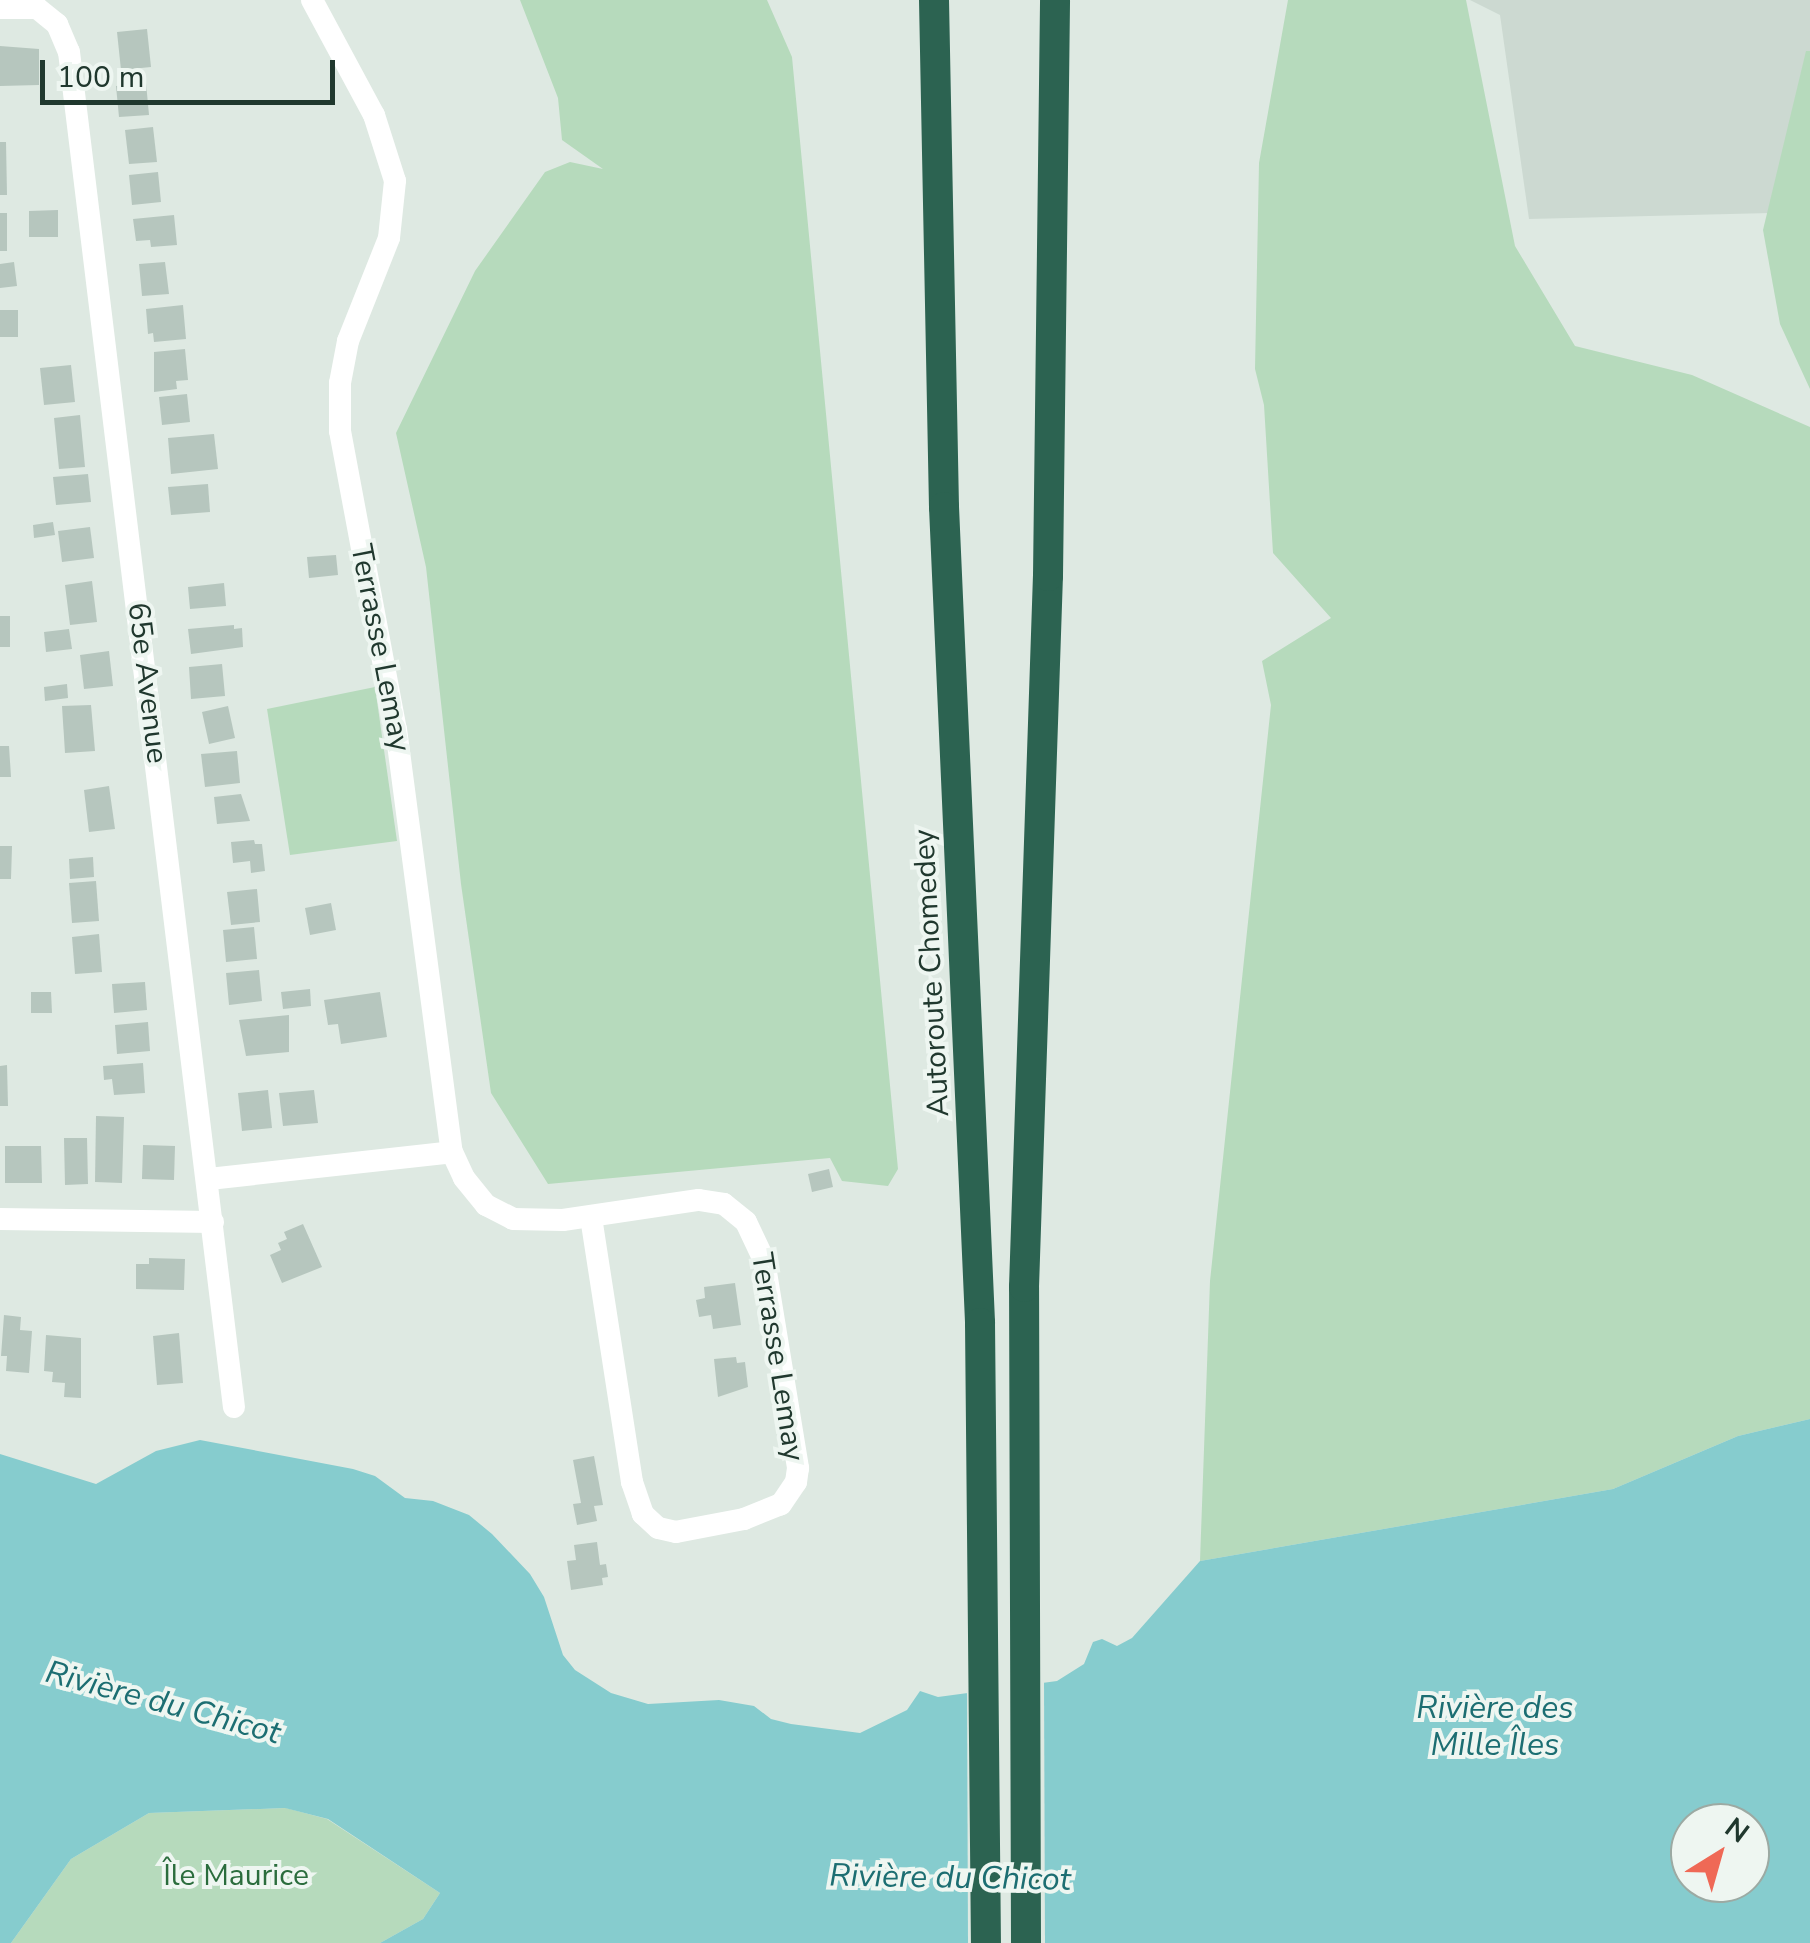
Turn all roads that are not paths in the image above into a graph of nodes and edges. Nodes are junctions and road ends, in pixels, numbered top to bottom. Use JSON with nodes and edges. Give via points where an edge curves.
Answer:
{"nodes":[{"id":1,"x":312,"y":0,"type":"edge"},
{"id":2,"x":934,"y":0,"type":"edge"},
{"id":3,"x":1055,"y":0,"type":"edge"},
{"id":4,"x":0,"y":8,"type":"edge"},
{"id":5,"x":452,"y":1152,"type":"junction"},
{"id":6,"x":209,"y":1179,"type":"junction"},
{"id":7,"x":591,"y":1217,"type":"junction"},
{"id":8,"x":0,"y":1219,"type":"edge"},
{"id":9,"x":213,"y":1222,"type":"junction"},
{"id":10,"x":234,"y":1407,"type":"dead end"},
{"id":11,"x":986,"y":1943,"type":"edge"},
{"id":12,"x":1026,"y":1943,"type":"edge"}],
"edges":[{"from":1,"to":5,"type":"street","name":"Terrasse Lemay","via":[[374,115],[395,181],[388,238],[348,341],[339,419],[402,766]]},
{"from":2,"to":11,"type":"highway","name":"Autoroute Chomedey","via":[[943,476],[976,1165]]},
{"from":3,"to":12,"type":"highway","via":[[1048,576],[1024,1288]]},
{"from":4,"to":6,"type":"street","name":"65e Avenue","via":[[36,8],[58,24],[70,52]]},
{"from":5,"to":6,"type":"street"},
{"from":5,"to":7,"type":"street","name":"Terrasse Lemay","via":[[476,1194],[501,1214],[541,1221]]},
{"from":6,"to":9,"type":"street","name":"65e Avenue"},
{"from":7,"to":7,"type":"street","name":"Terrasse Lemay","via":[[632,1482],[644,1514],[658,1528],[676,1532],[781,1504],[798,1468],[755,1234],[713,1201]]},
{"from":8,"to":9,"type":"street"},
{"from":9,"to":10,"type":"street","name":"65e Avenue"}]}
